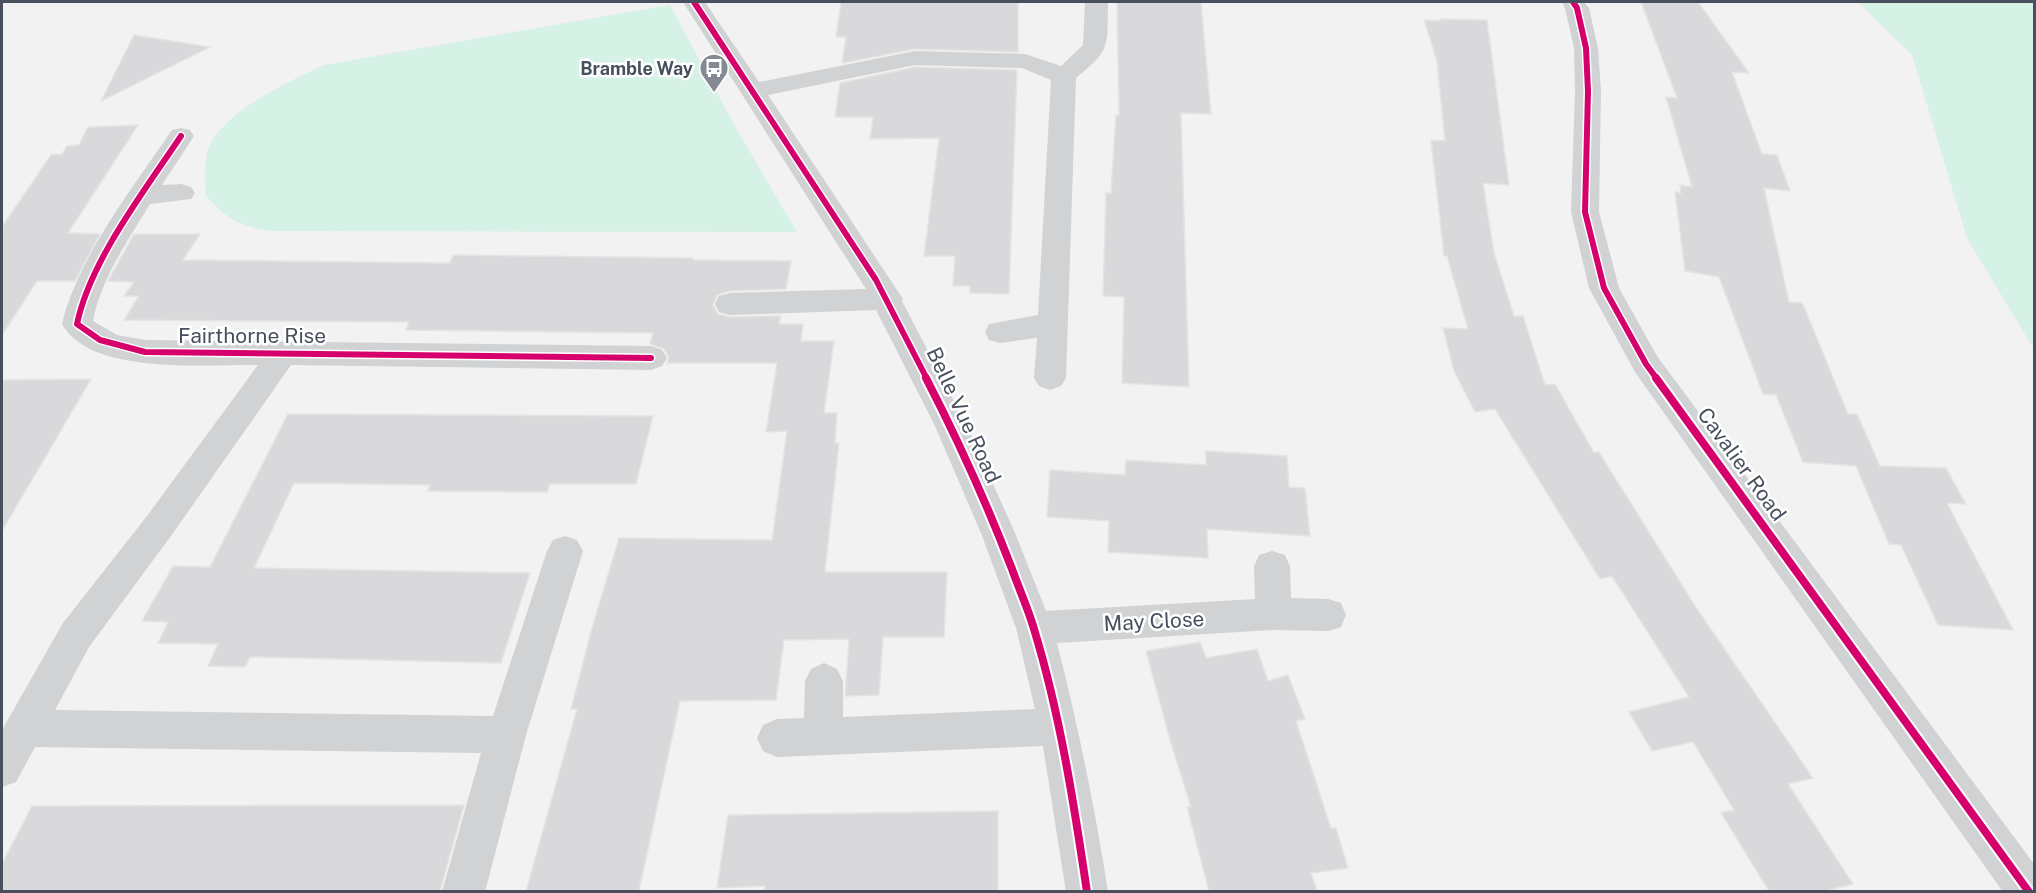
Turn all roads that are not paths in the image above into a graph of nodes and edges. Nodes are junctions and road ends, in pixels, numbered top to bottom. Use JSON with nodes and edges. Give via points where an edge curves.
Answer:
{"nodes":[{"id":1,"x":694,"y":2,"type":"edge"},
{"id":2,"x":1096,"y":2,"type":"edge"},
{"id":3,"x":1573,"y":2,"type":"edge"},
{"id":4,"x":1064,"y":76,"type":"junction"},
{"id":5,"x":753,"y":92,"type":"junction"},
{"id":6,"x":181,"y":136,"type":"dead end"},
{"id":7,"x":181,"y":193,"type":"dead end"},
{"id":8,"x":141,"y":196,"type":"junction"},
{"id":9,"x":888,"y":299,"type":"junction"},
{"id":10,"x":730,"y":304,"type":"dead end"},
{"id":11,"x":1052,"y":324,"type":"junction"},
{"id":12,"x":1000,"y":332,"type":"dead end"},
{"id":13,"x":284,"y":352,"type":"junction"},
{"id":14,"x":651,"y":358,"type":"dead end"},
{"id":15,"x":1050,"y":378,"type":"dead end"},
{"id":16,"x":565,"y":551,"type":"dead end"},
{"id":17,"x":1272,"y":566,"type":"dead end"},
{"id":18,"x":1273,"y":614,"type":"junction"},
{"id":19,"x":1328,"y":615,"type":"dead end"},
{"id":20,"x":1034,"y":628,"type":"junction"},
{"id":21,"x":824,"y":681,"type":"dead end"},
{"id":22,"x":24,"y":728,"type":"junction"},
{"id":23,"x":1059,"y":728,"type":"junction"},
{"id":24,"x":506,"y":735,"type":"junction"},
{"id":25,"x":823,"y":736,"type":"junction"},
{"id":26,"x":777,"y":738,"type":"dead end"},
{"id":27,"x":2,"y":768,"type":"edge"},
{"id":28,"x":463,"y":891,"type":"edge"},
{"id":29,"x":1087,"y":891,"type":"edge"},
{"id":30,"x":2029,"y":891,"type":"edge"}],
"edges":[{"from":1,"to":5,"type":"street","name":"Belle Vue Road"},
{"from":2,"to":4,"type":"street","via":[[1095,45],[1088,57]]},
{"from":3,"to":30,"type":"street","name":"Cavalier Road","via":[[1586,48],[1585,212],[1604,288],[1646,364]]},
{"from":4,"to":5,"type":"street","via":[[1025,61],[915,58]]},
{"from":4,"to":11,"type":"street"},
{"from":5,"to":9,"type":"street","name":"Belle Vue Road"},
{"from":6,"to":8,"type":"street","name":"Fairthorne Rise"},
{"from":7,"to":8,"type":"street"},
{"from":8,"to":13,"type":"street","name":"Fairthorne Rise","via":[[96,272],[80,305],[77,324],[89,337],[111,346],[145,352]]},
{"from":9,"to":10,"type":"street"},
{"from":9,"to":20,"type":"street","name":"Belle Vue Road","via":[[951,426]]},
{"from":11,"to":12,"type":"street"},
{"from":11,"to":15,"type":"street"},
{"from":13,"to":14,"type":"street","name":"Fairthorne Rise"},
{"from":13,"to":22,"type":"street","name":"Fairthorne Rise","via":[[76,634]]},
{"from":16,"to":24,"type":"street"},
{"from":17,"to":18,"type":"street"},
{"from":18,"to":19,"type":"street","name":"May Close"},
{"from":18,"to":20,"type":"street","name":"May Close"},
{"from":20,"to":23,"type":"street","name":"Belle Vue Road"},
{"from":21,"to":25,"type":"street"},
{"from":22,"to":24,"type":"street"},
{"from":22,"to":27,"type":"street","name":"Fairthorne Rise"},
{"from":23,"to":25,"type":"street"},
{"from":23,"to":29,"type":"street","name":"Belle Vue Road"},
{"from":24,"to":28,"type":"street"},
{"from":25,"to":26,"type":"street"}]}
